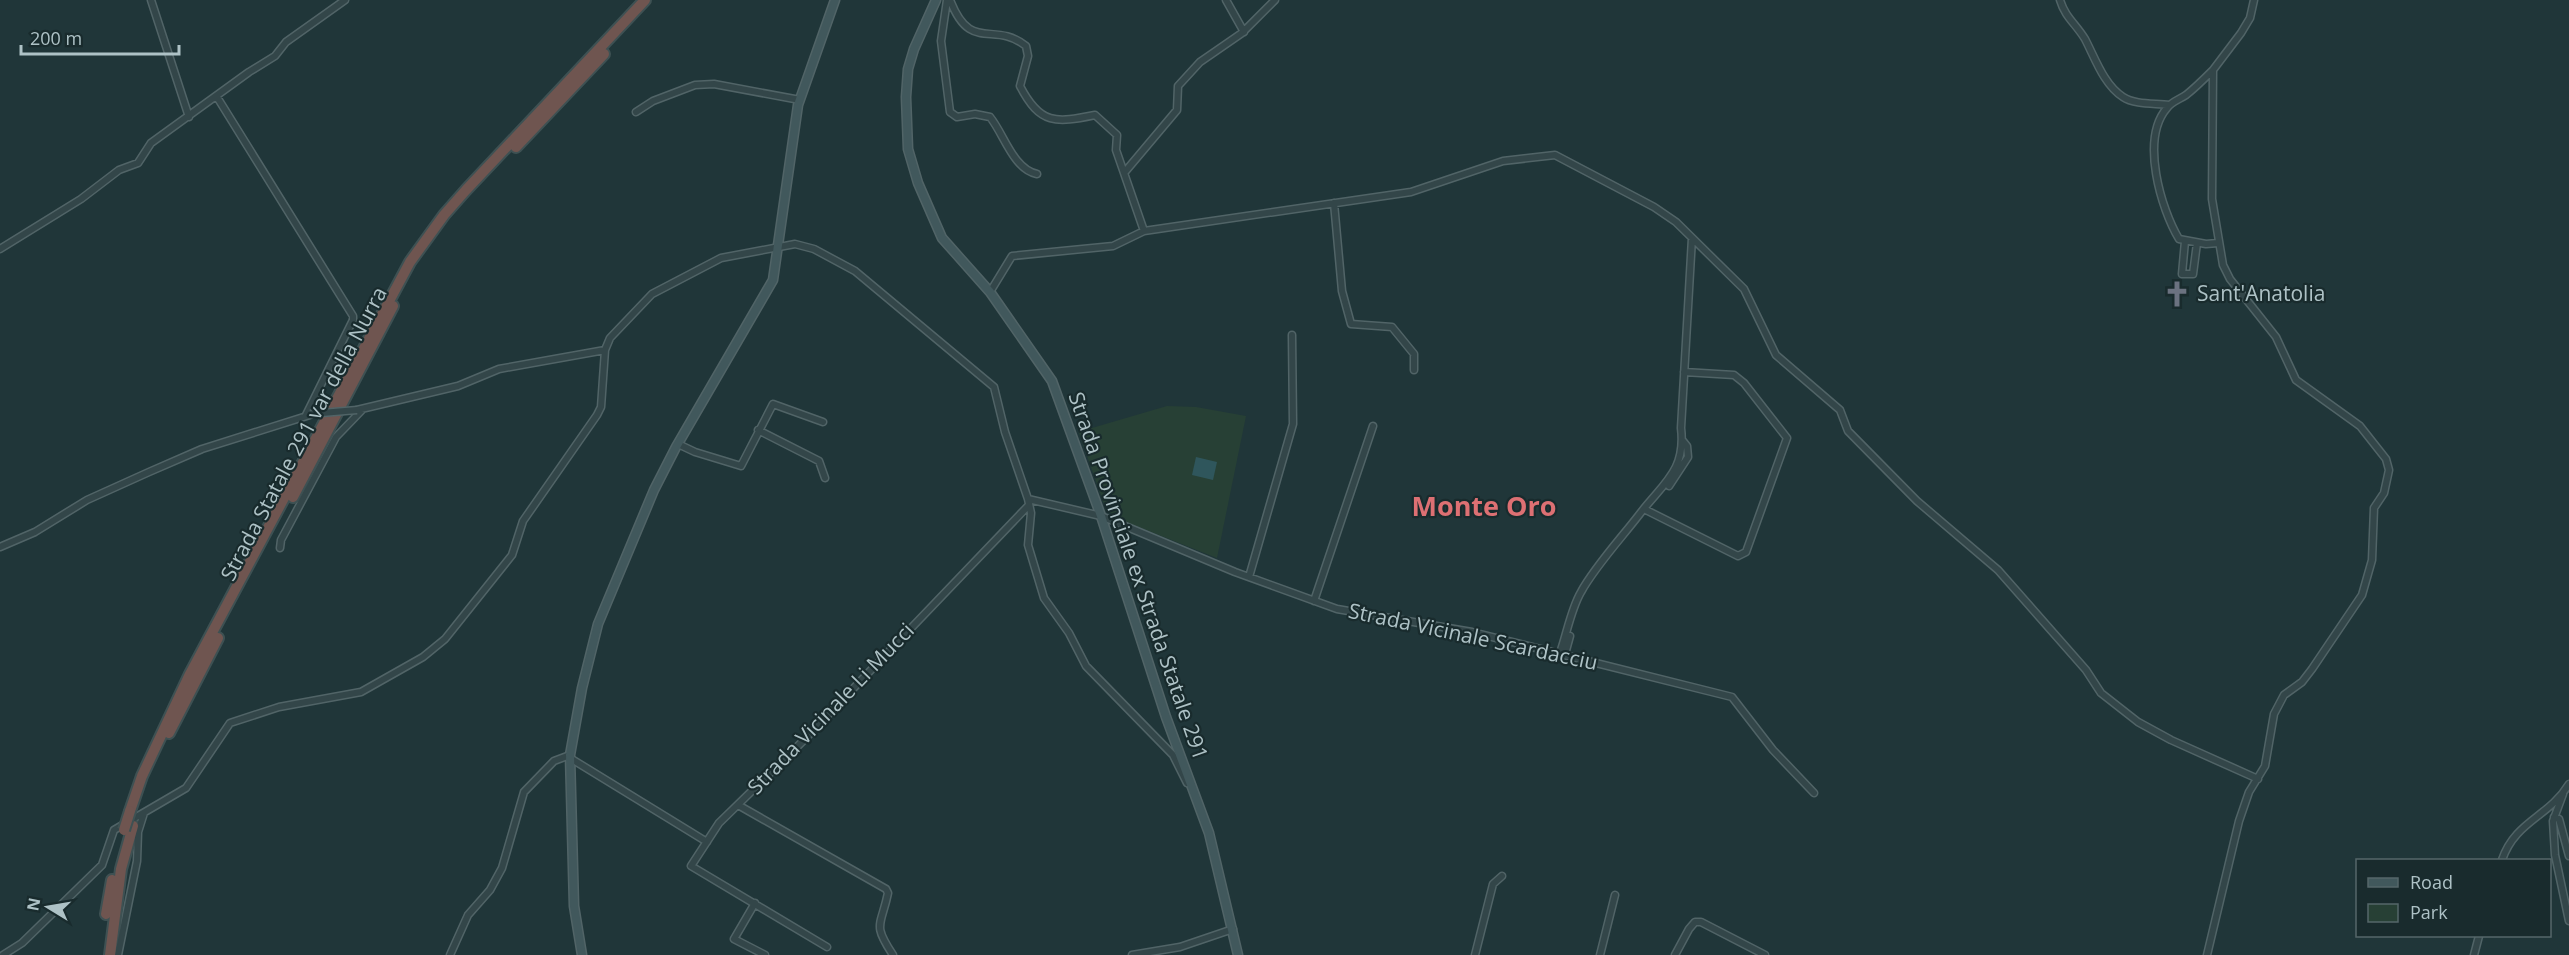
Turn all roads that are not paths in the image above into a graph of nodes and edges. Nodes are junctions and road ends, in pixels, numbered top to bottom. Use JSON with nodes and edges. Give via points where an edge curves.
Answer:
{"nodes":[{"id":1,"x":151,"y":0,"type":"edge"},
{"id":2,"x":345,"y":0,"type":"edge"},
{"id":3,"x":645,"y":0,"type":"edge"},
{"id":4,"x":655,"y":0,"type":"edge"},
{"id":5,"x":835,"y":0,"type":"edge"},
{"id":6,"x":936,"y":0,"type":"edge"},
{"id":7,"x":948,"y":0,"type":"edge"},
{"id":8,"x":1227,"y":0,"type":"edge"},
{"id":9,"x":1275,"y":0,"type":"edge"},
{"id":10,"x":2060,"y":0,"type":"edge"},
{"id":11,"x":2254,"y":0,"type":"edge"},
{"id":12,"x":1244,"y":32,"type":"junction"},
{"id":13,"x":2213,"y":70,"type":"junction"},
{"id":14,"x":217,"y":97,"type":"junction"},
{"id":15,"x":800,"y":100,"type":"junction"},
{"id":16,"x":2169,"y":105,"type":"junction"},
{"id":17,"x":636,"y":112,"type":"dead end"},
{"id":18,"x":189,"y":117,"type":"junction"},
{"id":19,"x":1124,"y":173,"type":"junction"},
{"id":20,"x":1037,"y":174,"type":"dead end"},
{"id":21,"x":469,"y":192,"type":"junction"},
{"id":22,"x":1334,"y":203,"type":"junction"},
{"id":23,"x":1144,"y":231,"type":"junction"},
{"id":24,"x":1692,"y":238,"type":"junction"},
{"id":25,"x":2185,"y":241,"type":"junction"},
{"id":26,"x":2197,"y":243,"type":"junction"},
{"id":27,"x":2218,"y":243,"type":"junction"},
{"id":28,"x":777,"y":248,"type":"junction"},
{"id":29,"x":0,"y":249,"type":"edge"},
{"id":30,"x":990,"y":292,"type":"junction"},
{"id":31,"x":1292,"y":335,"type":"dead end"},
{"id":32,"x":605,"y":350,"type":"junction"},
{"id":33,"x":1414,"y":370,"type":"dead end"},
{"id":34,"x":1684,"y":372,"type":"junction"},
{"id":35,"x":359,"y":410,"type":"junction"},
{"id":36,"x":308,"y":415,"type":"junction"},
{"id":37,"x":823,"y":422,"type":"dead end"},
{"id":38,"x":1373,"y":426,"type":"dead end"},
{"id":39,"x":758,"y":430,"type":"junction"},
{"id":40,"x":678,"y":444,"type":"junction"},
{"id":41,"x":825,"y":478,"type":"dead end"},
{"id":42,"x":1029,"y":502,"type":"junction"},
{"id":43,"x":1645,"y":510,"type":"junction"},
{"id":44,"x":1101,"y":516,"type":"junction"},
{"id":45,"x":0,"y":547,"type":"edge"},
{"id":46,"x":280,"y":549,"type":"dead end"},
{"id":47,"x":1250,"y":577,"type":"junction"},
{"id":48,"x":1314,"y":601,"type":"junction"},
{"id":49,"x":1563,"y":653,"type":"junction"},
{"id":50,"x":570,"y":757,"type":"junction"},
{"id":51,"x":2258,"y":779,"type":"junction"},
{"id":52,"x":2569,"y":784,"type":"edge"},
{"id":53,"x":1814,"y":793,"type":"dead end"},
{"id":54,"x":2563,"y":794,"type":"junction"},
{"id":55,"x":1197,"y":803,"type":"junction"},
{"id":56,"x":738,"y":804,"type":"junction"},
{"id":57,"x":137,"y":811,"type":"junction"},
{"id":58,"x":2554,"y":817,"type":"junction"},
{"id":59,"x":128,"y":828,"type":"junction"},
{"id":60,"x":707,"y":842,"type":"junction"},
{"id":61,"x":2569,"y":856,"type":"edge"},
{"id":62,"x":2503,"y":859,"type":"edge"},
{"id":63,"x":1502,"y":876,"type":"dead end"},
{"id":64,"x":1615,"y":895,"type":"dead end"},
{"id":65,"x":755,"y":903,"type":"junction"},
{"id":66,"x":2569,"y":921,"type":"edge"},
{"id":67,"x":1233,"y":929,"type":"junction"},
{"id":68,"x":2479,"y":937,"type":"edge"},
{"id":69,"x":827,"y":947,"type":"dead end"},
{"id":70,"x":3,"y":955,"type":"edge"},
{"id":71,"x":103,"y":955,"type":"edge"},
{"id":72,"x":110,"y":955,"type":"edge"},
{"id":73,"x":118,"y":955,"type":"edge"},
{"id":74,"x":450,"y":955,"type":"edge"},
{"id":75,"x":582,"y":955,"type":"edge"},
{"id":76,"x":765,"y":955,"type":"edge"},
{"id":77,"x":893,"y":955,"type":"edge"},
{"id":78,"x":1132,"y":955,"type":"edge"},
{"id":79,"x":1238,"y":955,"type":"edge"},
{"id":80,"x":1474,"y":955,"type":"edge"},
{"id":81,"x":1600,"y":955,"type":"edge"},
{"id":82,"x":1675,"y":955,"type":"edge"},
{"id":83,"x":1765,"y":955,"type":"edge"},
{"id":84,"x":2207,"y":955,"type":"edge"},
{"id":85,"x":2474,"y":955,"type":"edge"}],
"edges":[{"from":1,"to":18,"type":"street"},
{"from":2,"to":14,"type":"street"},
{"from":3,"to":21,"type":"highway","name":"Strada Statale 291 var della Nurra"},
{"from":4,"to":21,"type":"highway","name":"Strada Statale 291 var della Nurra"},
{"from":5,"to":15,"type":"street"},
{"from":6,"to":30,"type":"street","name":"Strada Provinciale ex Strada Statale 291","via":[[908,69],[908,149],[942,238]]},
{"from":7,"to":19,"type":"street","via":[[962,25],[970,30],[1004,36],[1026,46],[1028,56],[1020,86],[1039,114],[1049,120],[1069,121],[1095,116],[1117,135],[1116,150]]},
{"from":7,"to":20,"type":"street","via":[[941,41],[950,112],[957,117],[990,117],[1017,161]]},
{"from":8,"to":12,"type":"street"},
{"from":9,"to":12,"type":"street"},
{"from":10,"to":16,"type":"street","via":[[2065,15],[2123,97]]},
{"from":11,"to":13,"type":"street","via":[[2250,18]]},
{"from":12,"to":19,"type":"street","via":[[1200,62],[1178,86],[1177,110]]},
{"from":13,"to":16,"type":"street","via":[[2193,90]]},
{"from":13,"to":27,"type":"street","via":[[2212,188]]},
{"from":14,"to":18,"type":"street"},
{"from":14,"to":36,"type":"street","via":[[353,316]]},
{"from":15,"to":17,"type":"street","via":[[714,84],[695,85]]},
{"from":15,"to":28,"type":"street"},
{"from":16,"to":25,"type":"street","via":[[2158,127],[2157,187],[2169,222],[2179,239]]},
{"from":18,"to":29,"type":"street","via":[[150,143],[138,163],[119,170],[81,199]]},
{"from":19,"to":23,"type":"street"},
{"from":21,"to":57,"type":"highway","name":"Strada Statale 291 var della Nurra","via":[[395,286],[157,743]]},
{"from":22,"to":23,"type":"street"},
{"from":22,"to":24,"type":"street","via":[[1411,192],[1503,161],[1555,155],[1654,207]]},
{"from":22,"to":33,"type":"street","via":[[1342,291],[1351,324],[1392,327],[1414,354]]},
{"from":23,"to":30,"type":"street","via":[[1113,246],[1012,256]]},
{"from":24,"to":34,"type":"street"},
{"from":24,"to":51,"type":"street","via":[[1744,290],[1776,355],[1840,410],[1848,431],[1917,501],[1998,570],[2086,670],[2101,693],[2138,722]]},
{"from":25,"to":26,"type":"street"},
{"from":25,"to":26,"type":"street","via":[[2182,274],[2193,274]]},
{"from":26,"to":27,"type":"street"},
{"from":27,"to":51,"type":"street","via":[[2230,279],[2276,337],[2296,380],[2360,426],[2386,459],[2389,470],[2384,493],[2374,508],[2372,560],[2362,595],[2313,669],[2278,703],[2269,731],[2265,766]]},
{"from":28,"to":32,"type":"street","via":[[721,258],[652,294],[610,338]]},
{"from":28,"to":40,"type":"street","via":[[773,280],[767,292]]},
{"from":28,"to":42,"type":"street","via":[[795,244],[814,249],[855,271],[994,387]]},
{"from":30,"to":44,"type":"street","name":"Strada Provinciale ex Strada Statale 291","via":[[1052,381]]},
{"from":31,"to":47,"type":"street","via":[[1293,424]]},
{"from":32,"to":35,"type":"street","via":[[499,369],[458,386]]},
{"from":32,"to":57,"type":"street","via":[[597,415],[523,521],[512,555],[444,639],[423,657],[361,692],[279,707],[230,723],[186,788]]},
{"from":34,"to":43,"type":"street","via":[[1679,461]]},
{"from":34,"to":43,"type":"street","via":[[1734,375],[1787,438],[1746,552],[1738,556]]},
{"from":35,"to":36,"type":"street","bridge":true},
{"from":35,"to":46,"type":"street","via":[[336,437],[281,540]]},
{"from":36,"to":45,"type":"street","via":[[202,449],[87,500],[35,532]]},
{"from":37,"to":39,"type":"street","via":[[774,404]]},
{"from":38,"to":48,"type":"street"},
{"from":39,"to":40,"type":"street","via":[[741,466]]},
{"from":39,"to":41,"type":"street","via":[[819,461]]},
{"from":40,"to":50,"type":"street","via":[[654,490],[598,624]]},
{"from":42,"to":44,"type":"street","name":"Strada Vicinale Scardacciu"},
{"from":42,"to":55,"type":"street","via":[[1029,545],[1044,598],[1086,666],[1173,755]]},
{"from":42,"to":56,"type":"street","name":"Strada Vicinale Li Mucci","via":[[803,741]]},
{"from":43,"to":49,"type":"street","via":[[1580,592]]},
{"from":44,"to":47,"type":"street","name":"Strada Vicinale Scardacciu"},
{"from":44,"to":55,"type":"street","name":"Strada Provinciale ex Strada Statale 291"},
{"from":47,"to":48,"type":"street","name":"Strada Vicinale Scardacciu"},
{"from":48,"to":49,"type":"street","name":"Strada Vicinale Scardacciu","via":[[1337,609],[1472,632]]},
{"from":49,"to":53,"type":"street","name":"Strada Vicinale Scardacciu","via":[[1732,697],[1773,750]]},
{"from":50,"to":60,"type":"street"},
{"from":50,"to":74,"type":"street","via":[[554,761],[524,792],[502,868],[490,890],[468,915]]},
{"from":50,"to":75,"type":"street","via":[[574,906]]},
{"from":51,"to":84,"type":"street","via":[[2249,792],[2240,821]]},
{"from":52,"to":54,"type":"street"},
{"from":54,"to":58,"type":"street"},
{"from":54,"to":62,"type":"street","via":[[2521,827]]},
{"from":55,"to":67,"type":"street","name":"Strada Provinciale ex Strada Statale 291","via":[[1209,833]]},
{"from":56,"to":60,"type":"street","name":"Strada Vicinale Li Mucci"},
{"from":56,"to":77,"type":"street","via":[[886,889],[879,933]]},
{"from":57,"to":59,"type":"highway","name":"Strada Statale 291 var della Nurra","bridge":true},
{"from":57,"to":70,"type":"street","via":[[114,830],[102,865],[22,943]]},
{"from":57,"to":73,"type":"street","via":[[137,861]]},
{"from":58,"to":61,"type":"street","via":[[2559,819]]},
{"from":58,"to":66,"type":"street","via":[[2555,855]]},
{"from":59,"to":71,"type":"highway","name":"Strada Statale 291 var della Nurra","via":[[108,899]]},
{"from":59,"to":72,"type":"highway","name":"Strada Statale 291 var della Nurra"},
{"from":60,"to":65,"type":"street","name":"Strada Vicinale Li Mucci","via":[[691,866]]},
{"from":63,"to":80,"type":"street","via":[[1493,884]]},
{"from":64,"to":81,"type":"street"},
{"from":65,"to":69,"type":"street","name":"Strada Vicinale Li Mucci"},
{"from":65,"to":76,"type":"street","via":[[734,939]]},
{"from":67,"to":78,"type":"street","via":[[1180,946]]},
{"from":67,"to":79,"type":"street","name":"Strada Provinciale ex Strada Statale 291"},
{"from":68,"to":85,"type":"street"},
{"from":82,"to":83,"type":"street","via":[[1689,929],[1695,922],[1701,922]]}]}
